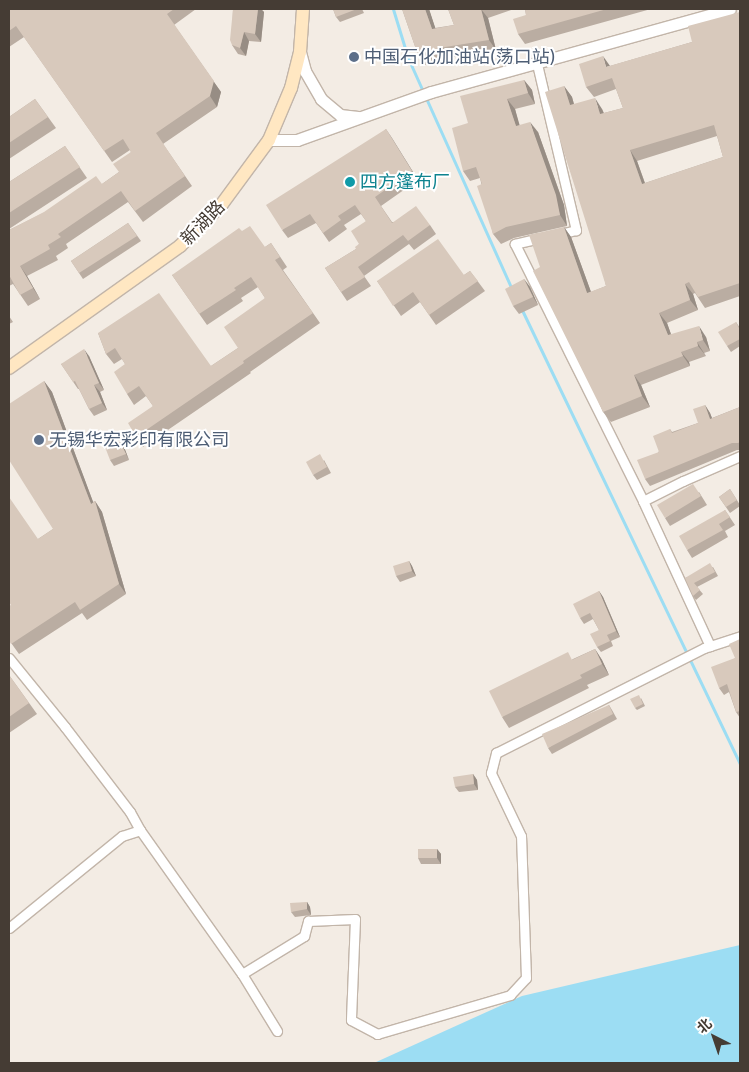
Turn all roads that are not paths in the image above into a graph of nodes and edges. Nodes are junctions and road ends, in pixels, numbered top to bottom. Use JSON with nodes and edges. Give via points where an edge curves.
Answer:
{"nodes":[{"id":1,"x":303,"y":9,"type":"edge"},
{"id":2,"x":730,"y":9,"type":"edge"},
{"id":3,"x":300,"y":52,"type":"junction"},
{"id":4,"x":537,"y":64,"type":"junction"},
{"id":5,"x":365,"y":116,"type":"junction"},
{"id":6,"x":269,"y":140,"type":"junction"},
{"id":7,"x":9,"y":368,"type":"edge"},
{"id":8,"x":740,"y":456,"type":"edge"},
{"id":9,"x":643,"y":501,"type":"junction"},
{"id":10,"x":740,"y":636,"type":"edge"},
{"id":11,"x":707,"y":647,"type":"junction"},
{"id":12,"x":9,"y":658,"type":"edge"},
{"id":13,"x":140,"y":830,"type":"junction"},
{"id":14,"x":9,"y":928,"type":"edge"},
{"id":15,"x":242,"y":974,"type":"junction"},
{"id":16,"x":277,"y":1031,"type":"dead end"}],
"edges":[{"from":1,"to":3,"type":"main road","name":"新湖路"},
{"from":2,"to":4,"type":"street"},
{"from":3,"to":5,"type":"street","via":[[305,71],[330,109],[340,115]]},
{"from":3,"to":6,"type":"main road","name":"新湖路","via":[[291,88]]},
{"from":4,"to":5,"type":"street","via":[[431,92]]},
{"from":4,"to":9,"type":"street","via":[[576,230],[515,244]]},
{"from":5,"to":6,"type":"street","via":[[297,140]]},
{"from":6,"to":7,"type":"main road","name":"新湖路","via":[[222,204],[180,246]]},
{"from":8,"to":9,"type":"street"},
{"from":9,"to":11,"type":"street"},
{"from":10,"to":11,"type":"street"},
{"from":11,"to":15,"type":"street","via":[[496,753],[491,774],[521,836],[526,978],[510,995],[377,1034],[351,1020],[355,919],[308,921],[304,936]]},
{"from":12,"to":13,"type":"street","via":[[112,788]]},
{"from":13,"to":14,"type":"street","via":[[122,836]]},
{"from":13,"to":15,"type":"street"},
{"from":15,"to":16,"type":"street"}]}
